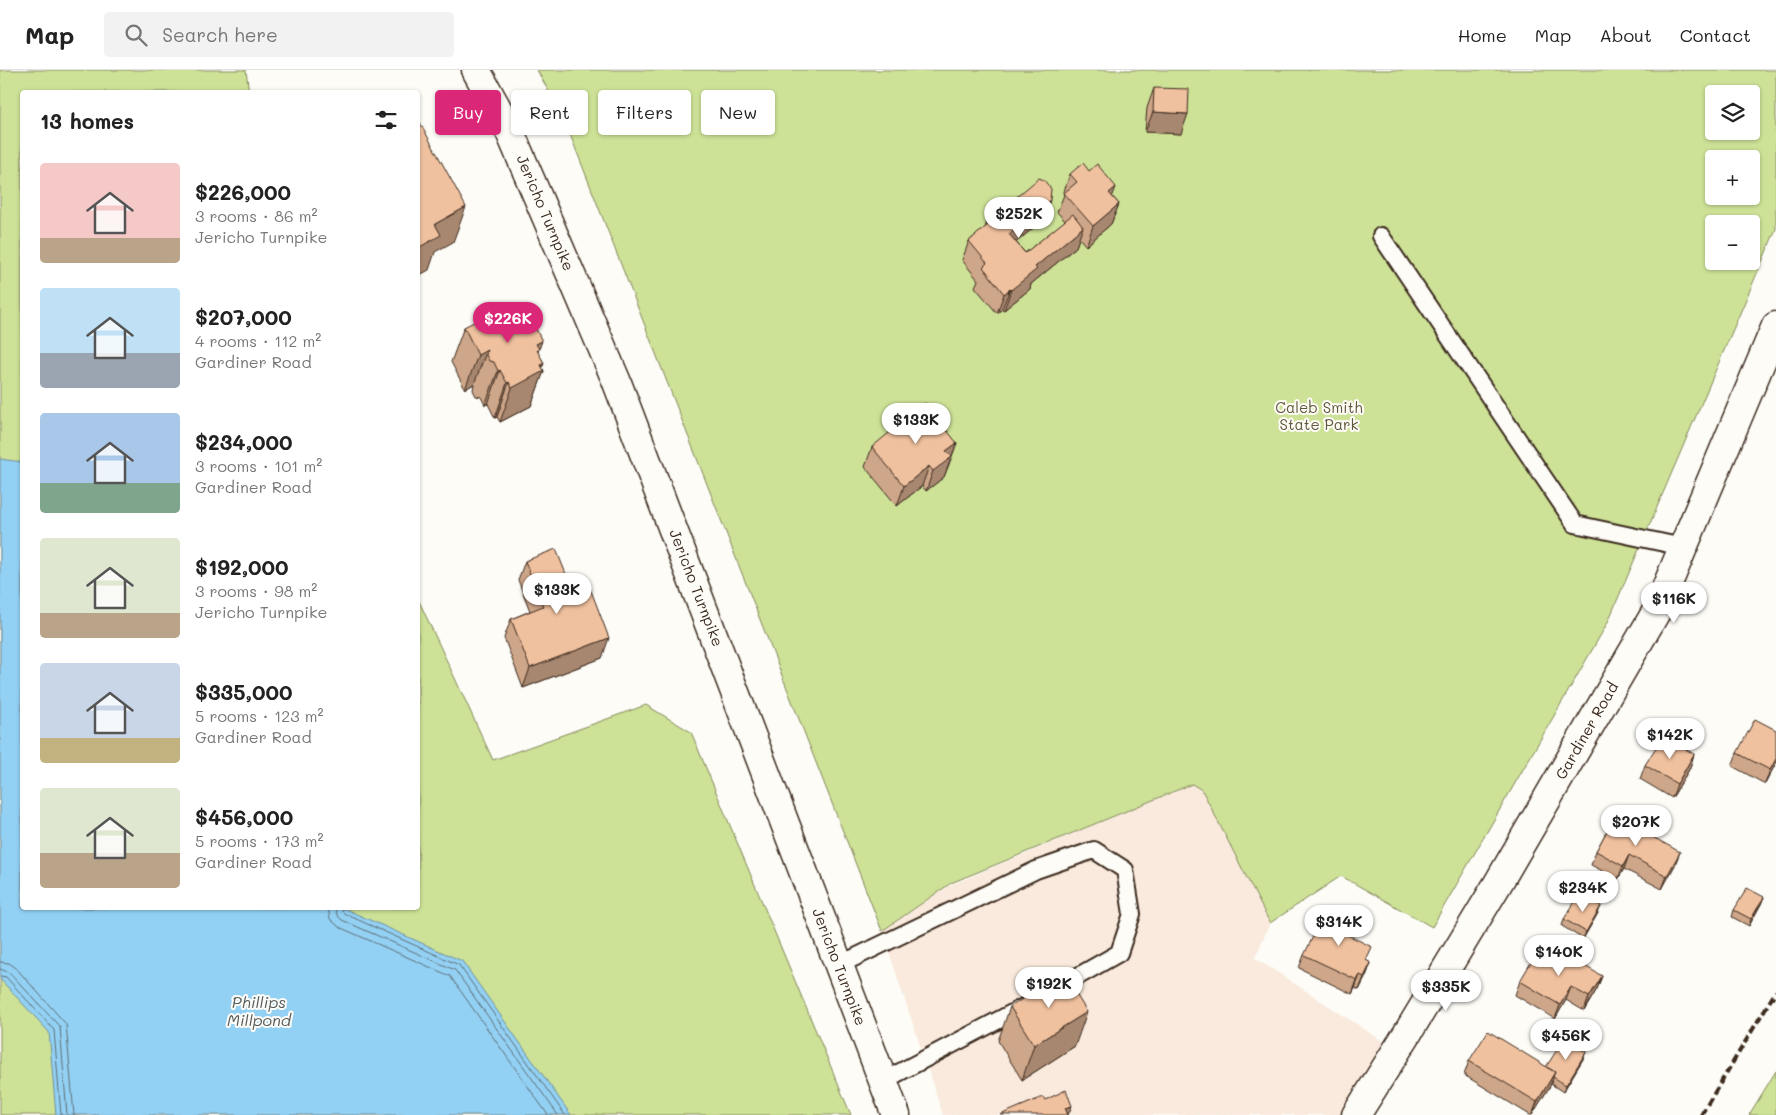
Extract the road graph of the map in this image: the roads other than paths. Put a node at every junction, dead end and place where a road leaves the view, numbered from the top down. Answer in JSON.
{"nodes":[{"id":1,"x":476,"y":70,"type":"edge"},
{"id":2,"x":1380,"y":236,"type":"dead end"},
{"id":3,"x":1776,"y":326,"type":"edge"},
{"id":4,"x":1683,"y":547,"type":"junction"},
{"id":5,"x":839,"y":965,"type":"junction"},
{"id":6,"x":883,"y":1081,"type":"junction"},
{"id":7,"x":896,"y":1115,"type":"edge"},
{"id":8,"x":1356,"y":1115,"type":"edge"}],
"edges":[{"from":1,"to":5,"type":"main road","name":"Jericho Turnpike"},
{"from":2,"to":4,"type":"lane"},
{"from":3,"to":4,"type":"main road","name":"Gardiner Road"},
{"from":4,"to":8,"type":"main road","name":"Gardiner Road"},
{"from":5,"to":6,"type":"main road","name":"Jericho Turnpike"},
{"from":5,"to":6,"type":"lane"},
{"from":6,"to":7,"type":"main road","name":"Jericho Turnpike"}]}
